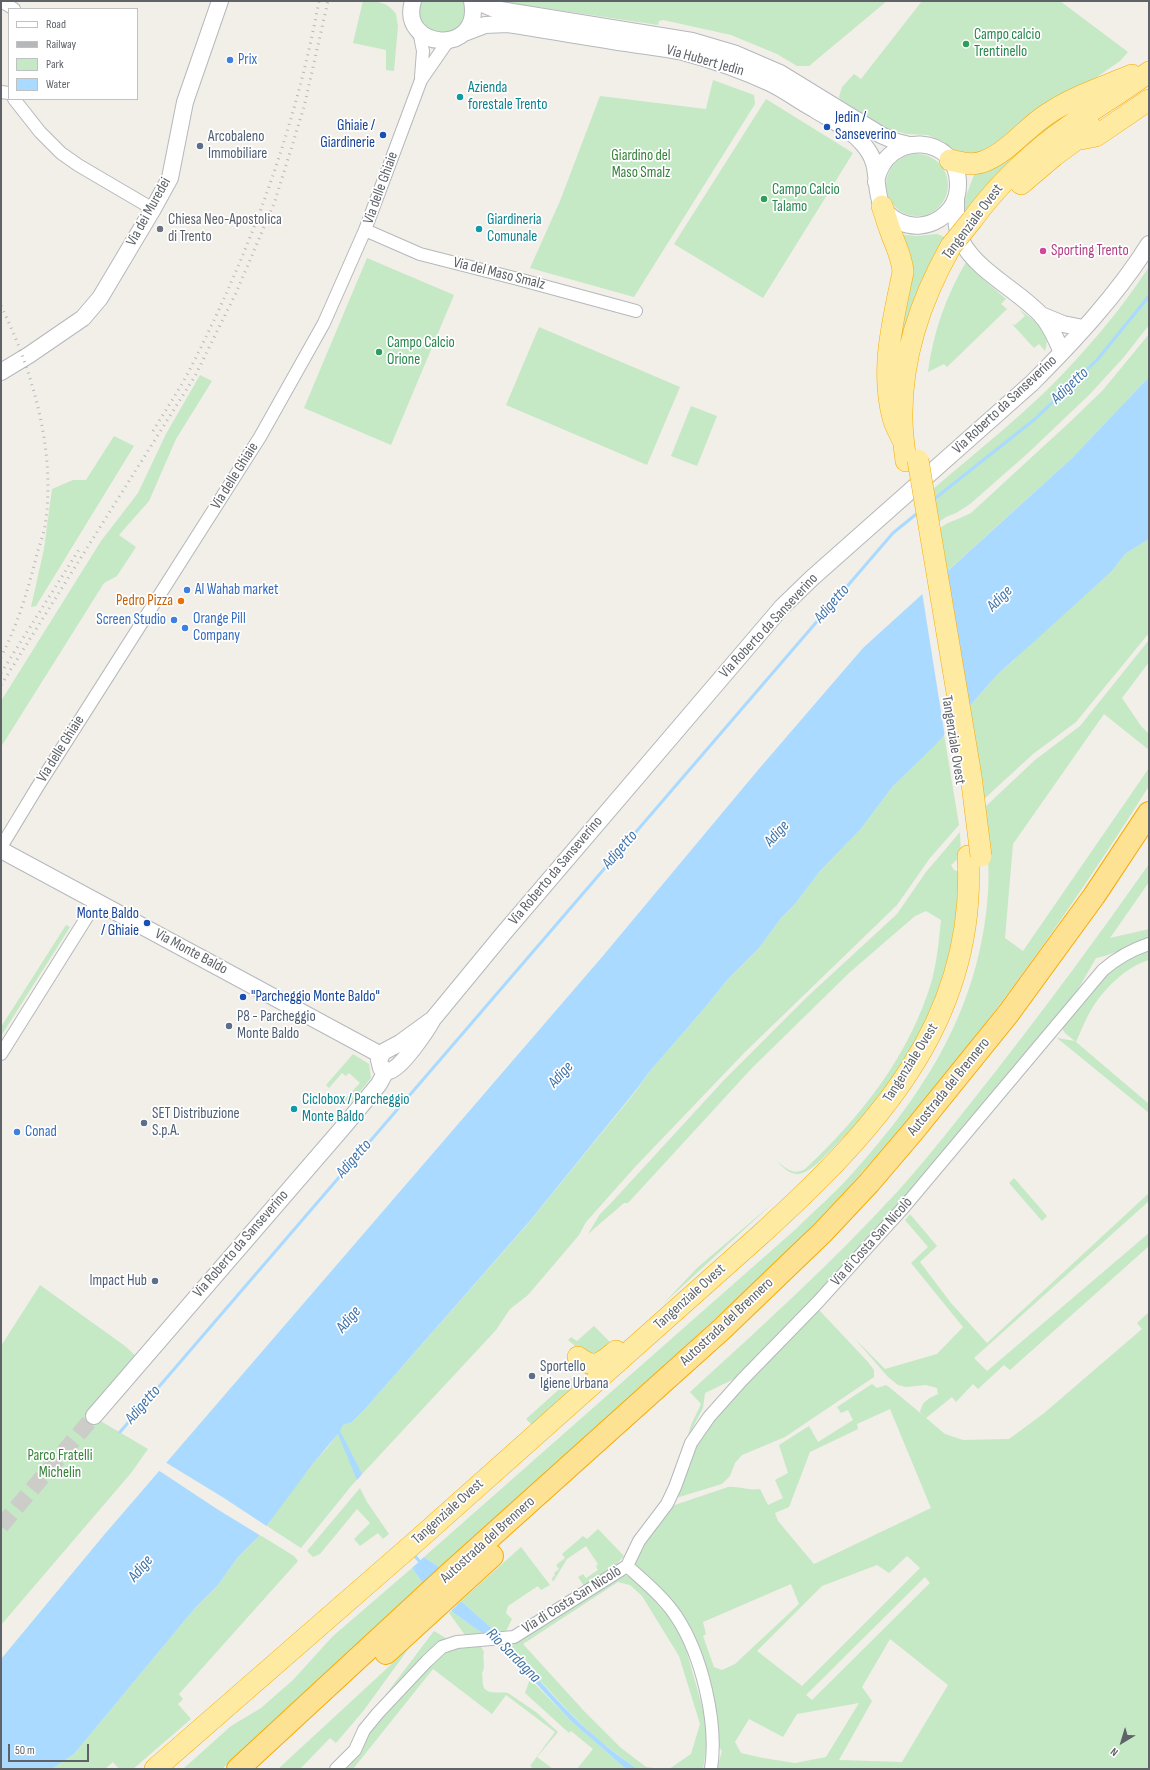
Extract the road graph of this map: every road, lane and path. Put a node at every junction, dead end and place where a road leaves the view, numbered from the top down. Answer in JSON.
{"nodes":[{"id":1,"x":1,"y":1,"type":"edge"},
{"id":2,"x":220,"y":1,"type":"edge"},
{"id":3,"x":474,"y":1,"type":"edge"},
{"id":4,"x":408,"y":5,"type":"edge"},
{"id":5,"x":12,"y":8,"type":"edge"},
{"id":6,"x":419,"y":31,"type":"junction"},
{"id":7,"x":464,"y":33,"type":"junction"},
{"id":8,"x":448,"y":41,"type":"junction"},
{"id":9,"x":1149,"y":67,"type":"edge"},
{"id":10,"x":1149,"y":72,"type":"edge"},
{"id":11,"x":421,"y":80,"type":"junction"},
{"id":12,"x":1149,"y":86,"type":"edge"},
{"id":13,"x":15,"y":100,"type":"edge"},
{"id":14,"x":1149,"y":100,"type":"edge"},
{"id":15,"x":1076,"y":140,"type":"junction"},
{"id":16,"x":909,"y":145,"type":"junction"},
{"id":17,"x":950,"y":160,"type":"junction"},
{"id":18,"x":876,"y":182,"type":"junction"},
{"id":19,"x":956,"y":199,"type":"junction"},
{"id":20,"x":882,"y":206,"type":"junction"},
{"id":21,"x":153,"y":209,"type":"junction"},
{"id":22,"x":928,"y":224,"type":"junction"},
{"id":23,"x":365,"y":230,"type":"junction"},
{"id":24,"x":965,"y":239,"type":"junction"},
{"id":25,"x":1149,"y":244,"type":"edge"},
{"id":26,"x":636,"y":311,"type":"dead end"},
{"id":27,"x":1041,"y":315,"type":"junction"},
{"id":28,"x":1083,"y":328,"type":"junction"},
{"id":29,"x":1062,"y":352,"type":"junction"},
{"id":30,"x":1,"y":372,"type":"edge"},
{"id":31,"x":909,"y":454,"type":"junction"},
{"id":32,"x":1149,"y":813,"type":"edge"},
{"id":33,"x":1149,"y":838,"type":"edge"},
{"id":34,"x":1,"y":847,"type":"edge"},
{"id":35,"x":1,"y":850,"type":"edge"},
{"id":36,"x":975,"y":856,"type":"junction"},
{"id":37,"x":97,"y":901,"type":"junction"},
{"id":38,"x":1149,"y":944,"type":"edge"},
{"id":39,"x":433,"y":1019,"type":"junction"},
{"id":40,"x":383,"y":1053,"type":"junction"},
{"id":41,"x":1,"y":1054,"type":"edge"},
{"id":42,"x":392,"y":1067,"type":"junction"},
{"id":43,"x":682,"y":1304,"type":"junction"},
{"id":44,"x":578,"y":1356,"type":"dead end"},
{"id":45,"x":94,"y":1416,"type":"tunnel mouth"},
{"id":46,"x":411,"y":1553,"type":"junction"},
{"id":47,"x":627,"y":1566,"type":"junction"},
{"id":48,"x":453,"y":1581,"type":"junction"},
{"id":49,"x":435,"y":1598,"type":"junction"},
{"id":50,"x":155,"y":1769,"type":"edge"},
{"id":51,"x":174,"y":1769,"type":"edge"},
{"id":52,"x":238,"y":1769,"type":"edge"},
{"id":53,"x":260,"y":1769,"type":"edge"},
{"id":54,"x":336,"y":1769,"type":"edge"},
{"id":55,"x":711,"y":1769,"type":"edge"}],
"edges":[{"from":1,"to":5,"type":"street"},
{"from":2,"to":21,"type":"street","name":"Via dei Muredei"},
{"from":3,"to":7,"type":"street"},
{"from":3,"to":16,"type":"street","name":"Via Hubert Jedin"},
{"from":4,"to":6,"type":"street"},
{"from":6,"to":8,"type":"street"},
{"from":6,"to":11,"type":"street","name":"Via delle Ghiaie"},
{"from":7,"to":8,"type":"street","name":"Via Hubert Jedin"},
{"from":7,"to":18,"type":"street","name":"Via Hubert Jedin"},
{"from":8,"to":11,"type":"street","name":"Via delle Ghiaie"},
{"from":9,"to":17,"type":"highway"},
{"from":10,"to":24,"type":"highway","name":"Tangenziale Ovest"},
{"from":11,"to":23,"type":"street","name":"Via delle Ghiaie"},
{"from":12,"to":15,"type":"highway","name":"Tangenziale Ovest"},
{"from":13,"to":21,"type":"street"},
{"from":14,"to":15,"type":"highway"},
{"from":15,"to":24,"type":"highway","name":"Tangenziale Ovest"},
{"from":16,"to":17,"type":"street","name":"Via Hubert Jedin"},
{"from":16,"to":18,"type":"street","name":"Via Hubert Jedin"},
{"from":17,"to":19,"type":"street","name":"Via Hubert Jedin"},
{"from":18,"to":20,"type":"street","name":"Via Hubert Jedin"},
{"from":19,"to":22,"type":"street","name":"Via Hubert Jedin"},
{"from":19,"to":24,"type":"street","name":"Via Hubert Jedin"},
{"from":20,"to":22,"type":"street","name":"Via Hubert Jedin"},
{"from":20,"to":31,"type":"highway"},
{"from":21,"to":30,"type":"street","name":"Via dei Muredei"},
{"from":22,"to":24,"type":"street","name":"Via Hubert Jedin"},
{"from":23,"to":26,"type":"street","name":"Via del Maso Smalz"},
{"from":23,"to":34,"type":"street","name":"Via delle Ghiaie"},
{"from":24,"to":27,"type":"street","name":"Via Hubert Jedin"},
{"from":24,"to":31,"type":"highway","name":"Tangenziale Ovest"},
{"from":25,"to":28,"type":"street","name":"Via Roberto da Sanseverino"},
{"from":27,"to":28,"type":"street","name":"Via Hubert Jedin"},
{"from":27,"to":29,"type":"street","name":"Via Hubert Jedin"},
{"from":28,"to":29,"type":"street","name":"Via Roberto da Sanseverino"},
{"from":29,"to":39,"type":"street","name":"Via Roberto da Sanseverino"},
{"from":31,"to":36,"type":"highway","name":"Tangenziale Ovest","bridge":true},
{"from":32,"to":48,"type":"highway","name":"Autostrada del Brennero"},
{"from":33,"to":48,"type":"highway","name":"Autostrada del Brennero"},
{"from":35,"to":37,"type":"street","name":"Via Monte Baldo"},
{"from":36,"to":43,"type":"highway","name":"Tangenziale Ovest"},
{"from":36,"to":46,"type":"highway","name":"Tangenziale Ovest"},
{"from":37,"to":40,"type":"street","name":"Via Monte Baldo"},
{"from":37,"to":41,"type":"street"},
{"from":38,"to":47,"type":"street","name":"Via di Costa San Nicolò"},
{"from":39,"to":40,"type":"street","name":"Via Roberto da Sanseverino"},
{"from":39,"to":42,"type":"street","name":"Via Roberto da Sanseverino"},
{"from":40,"to":42,"type":"street"},
{"from":42,"to":45,"type":"street","name":"Via Roberto da Sanseverino"},
{"from":43,"to":44,"type":"highway"},
{"from":43,"to":46,"type":"highway","name":"Tangenziale Ovest"},
{"from":46,"to":50,"type":"highway","name":"Tangenziale Ovest"},
{"from":46,"to":51,"type":"highway","name":"Tangenziale Ovest"},
{"from":47,"to":54,"type":"street","name":"Via di Costa San Nicolò"},
{"from":47,"to":55,"type":"street","name":"Via di Costa San Nicolò"},
{"from":48,"to":49,"type":"highway","name":"Autostrada del Brennero"},
{"from":49,"to":52,"type":"highway","name":"Autostrada del Brennero"},
{"from":49,"to":53,"type":"highway","name":"Autostrada del Brennero"}]}
